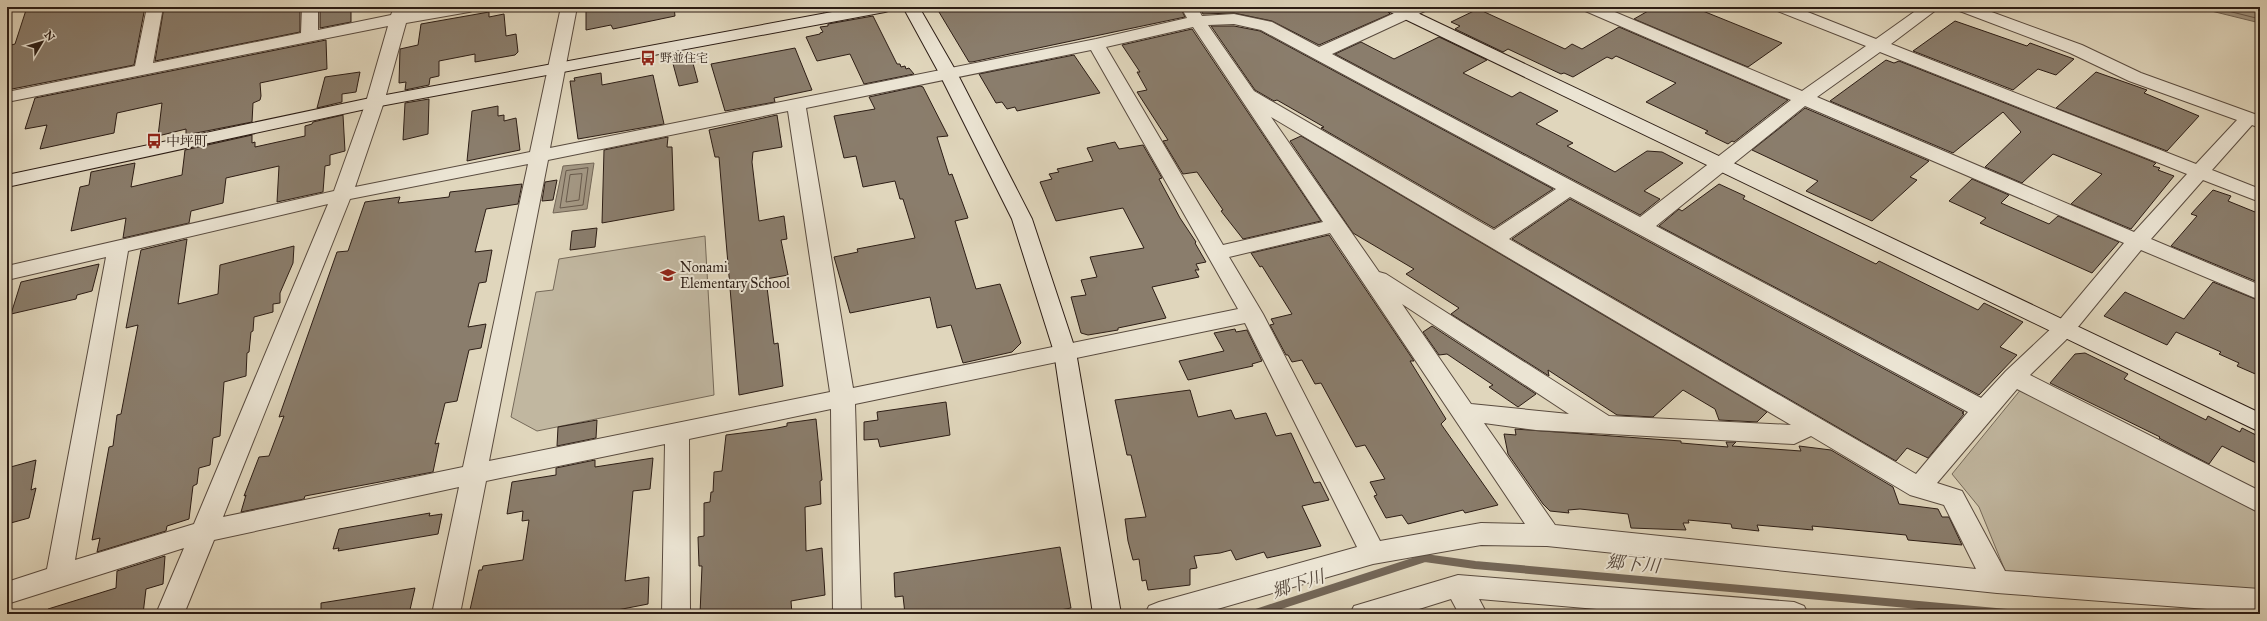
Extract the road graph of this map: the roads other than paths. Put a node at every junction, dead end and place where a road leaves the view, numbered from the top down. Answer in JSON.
{"nodes":[{"id":1,"x":155,"y":7,"type":"edge"},
{"id":2,"x":310,"y":7,"type":"edge"},
{"id":3,"x":469,"y":7,"type":"edge"},
{"id":4,"x":568,"y":7,"type":"edge"},
{"id":5,"x":885,"y":7,"type":"edge"},
{"id":6,"x":911,"y":7,"type":"edge"},
{"id":7,"x":1589,"y":7,"type":"edge"},
{"id":8,"x":1781,"y":7,"type":"edge"},
{"id":9,"x":1932,"y":7,"type":"edge"},
{"id":10,"x":1963,"y":7,"type":"edge"},
{"id":11,"x":1407,"y":9,"type":"edge"},
{"id":12,"x":400,"y":13,"type":"edge"},
{"id":13,"x":1193,"y":14,"type":"edge"},
{"id":14,"x":309,"y":37,"type":"junction"},
{"id":15,"x":1096,"y":44,"type":"junction"},
{"id":16,"x":1878,"y":45,"type":"junction"},
{"id":17,"x":1318,"y":54,"type":"junction"},
{"id":18,"x":556,"y":68,"type":"junction"},
{"id":19,"x":143,"y":70,"type":"junction"},
{"id":20,"x":948,"y":73,"type":"junction"},
{"id":21,"x":1246,"y":94,"type":"junction"},
{"id":22,"x":7,"y":97,"type":"edge"},
{"id":23,"x":1804,"y":98,"type":"junction"},
{"id":24,"x":375,"y":102,"type":"junction"},
{"id":25,"x":796,"y":104,"type":"junction"},
{"id":26,"x":2255,"y":120,"type":"edge"},
{"id":27,"x":539,"y":155,"type":"junction"},
{"id":28,"x":1721,"y":165,"type":"junction"},
{"id":29,"x":2200,"y":172,"type":"junction"},
{"id":30,"x":7,"y":181,"type":"edge"},
{"id":31,"x":1569,"y":188,"type":"junction"},
{"id":32,"x":342,"y":194,"type":"junction"},
{"id":33,"x":2260,"y":196,"type":"edge"},
{"id":34,"x":1336,"y":225,"type":"junction"},
{"id":35,"x":1641,"y":227,"type":"junction"},
{"id":36,"x":1495,"y":239,"type":"junction"},
{"id":37,"x":2138,"y":240,"type":"junction"},
{"id":38,"x":118,"y":247,"type":"junction"},
{"id":39,"x":1217,"y":253,"type":"junction"},
{"id":40,"x":7,"y":273,"type":"edge"},
{"id":41,"x":1370,"y":274,"type":"junction"},
{"id":42,"x":2260,"y":292,"type":"edge"},
{"id":43,"x":1252,"y":314,"type":"junction"},
{"id":44,"x":2065,"y":328,"type":"junction"},
{"id":45,"x":1065,"y":352,"type":"junction"},
{"id":46,"x":2014,"y":377,"type":"junction"},
{"id":47,"x":843,"y":399,"type":"junction"},
{"id":48,"x":1984,"y":410,"type":"junction"},
{"id":49,"x":1464,"y":412,"type":"junction"},
{"id":50,"x":2260,"y":423,"type":"edge"},
{"id":51,"x":1811,"y":424,"type":"junction"},
{"id":52,"x":1604,"y":425,"type":"junction"},
{"id":53,"x":677,"y":432,"type":"junction"},
{"id":54,"x":474,"y":474,"type":"junction"},
{"id":55,"x":1919,"y":488,"type":"junction"},
{"id":56,"x":2260,"y":503,"type":"edge"},
{"id":57,"x":202,"y":532,"type":"junction"},
{"id":58,"x":1547,"y":535,"type":"junction"},
{"id":59,"x":1373,"y":553,"type":"junction"},
{"id":60,"x":59,"y":577,"type":"junction"},
{"id":61,"x":1997,"y":582,"type":"junction"},
{"id":62,"x":1458,"y":586,"type":"junction"},
{"id":63,"x":7,"y":593,"type":"edge"},
{"id":64,"x":2260,"y":601,"type":"edge"},
{"id":65,"x":1711,"y":610,"type":"edge"},
{"id":66,"x":170,"y":614,"type":"edge"},
{"id":67,"x":446,"y":614,"type":"edge"},
{"id":68,"x":676,"y":614,"type":"edge"},
{"id":69,"x":847,"y":614,"type":"edge"},
{"id":70,"x":1107,"y":614,"type":"edge"},
{"id":71,"x":1159,"y":614,"type":"edge"},
{"id":72,"x":1364,"y":614,"type":"edge"},
{"id":73,"x":1473,"y":614,"type":"edge"},
{"id":74,"x":1794,"y":614,"type":"edge"}],
"edges":[{"from":1,"to":19,"type":"street"},
{"from":2,"to":14,"type":"street"},
{"from":3,"to":12,"type":"street"},
{"from":4,"to":18,"type":"street"},
{"from":5,"to":18,"type":"street"},
{"from":6,"to":20,"type":"street"},
{"from":7,"to":23,"type":"street"},
{"from":8,"to":16,"type":"street"},
{"from":9,"to":16,"type":"street"},
{"from":10,"to":26,"type":"street"},
{"from":11,"to":17,"type":"street"},
{"from":11,"to":28,"type":"street"},
{"from":12,"to":14,"type":"street"},
{"from":12,"to":24,"type":"street"},
{"from":13,"to":15,"type":"street"},
{"from":13,"to":17,"type":"street"},
{"from":13,"to":21,"type":"street"},
{"from":14,"to":19,"type":"street"},
{"from":15,"to":20,"type":"street"},
{"from":15,"to":39,"type":"street"},
{"from":16,"to":23,"type":"street"},
{"from":16,"to":29,"type":"street"},
{"from":17,"to":31,"type":"street"},
{"from":18,"to":24,"type":"street"},
{"from":18,"to":27,"type":"street"},
{"from":19,"to":22,"type":"street"},
{"from":20,"to":25,"type":"street"},
{"from":20,"to":45,"type":"street"},
{"from":21,"to":34,"type":"street"},
{"from":21,"to":36,"type":"street"},
{"from":23,"to":28,"type":"street"},
{"from":23,"to":37,"type":"street"},
{"from":24,"to":30,"type":"street"},
{"from":24,"to":32,"type":"street"},
{"from":25,"to":27,"type":"street"},
{"from":25,"to":47,"type":"street"},
{"from":26,"to":29,"type":"street"},
{"from":27,"to":32,"type":"street"},
{"from":27,"to":54,"type":"street"},
{"from":28,"to":35,"type":"street"},
{"from":28,"to":44,"type":"street"},
{"from":29,"to":33,"type":"street"},
{"from":29,"to":37,"type":"street"},
{"from":31,"to":35,"type":"street"},
{"from":31,"to":36,"type":"street"},
{"from":32,"to":38,"type":"street"},
{"from":32,"to":57,"type":"street"},
{"from":34,"to":39,"type":"street"},
{"from":34,"to":41,"type":"street"},
{"from":35,"to":48,"type":"street"},
{"from":36,"to":51,"type":"street"},
{"from":37,"to":42,"type":"street"},
{"from":37,"to":44,"type":"street"},
{"from":38,"to":40,"type":"street"},
{"from":38,"to":60,"type":"street"},
{"from":39,"to":43,"type":"street"},
{"from":41,"to":49,"type":"street"},
{"from":41,"to":52,"type":"street"},
{"from":43,"to":45,"type":"street"},
{"from":43,"to":59,"type":"street"},
{"from":44,"to":46,"type":"street"},
{"from":44,"to":50,"type":"street"},
{"from":45,"to":47,"type":"street"},
{"from":45,"to":70,"type":"street"},
{"from":46,"to":48,"type":"street"},
{"from":46,"to":56,"type":"street"},
{"from":47,"to":53,"type":"street"},
{"from":47,"to":69,"type":"street"},
{"from":48,"to":55,"type":"street"},
{"from":49,"to":52,"type":"street"},
{"from":49,"to":58,"type":"street"},
{"from":51,"to":52,"type":"street"},
{"from":51,"to":55,"type":"street"},
{"from":53,"to":54,"type":"street"},
{"from":53,"to":68,"type":"street"},
{"from":54,"to":57,"type":"street"},
{"from":54,"to":67,"type":"street"},
{"from":55,"to":61,"type":"street"},
{"from":57,"to":60,"type":"street"},
{"from":57,"to":66,"type":"street"},
{"from":58,"to":59,"type":"street"},
{"from":58,"to":61,"type":"street"},
{"from":59,"to":71,"type":"street"},
{"from":60,"to":63,"type":"street"},
{"from":61,"to":64,"type":"street"},
{"from":62,"to":65,"type":"street"},
{"from":62,"to":72,"type":"street"},
{"from":62,"to":73,"type":"street"},
{"from":65,"to":74,"type":"street"}]}
